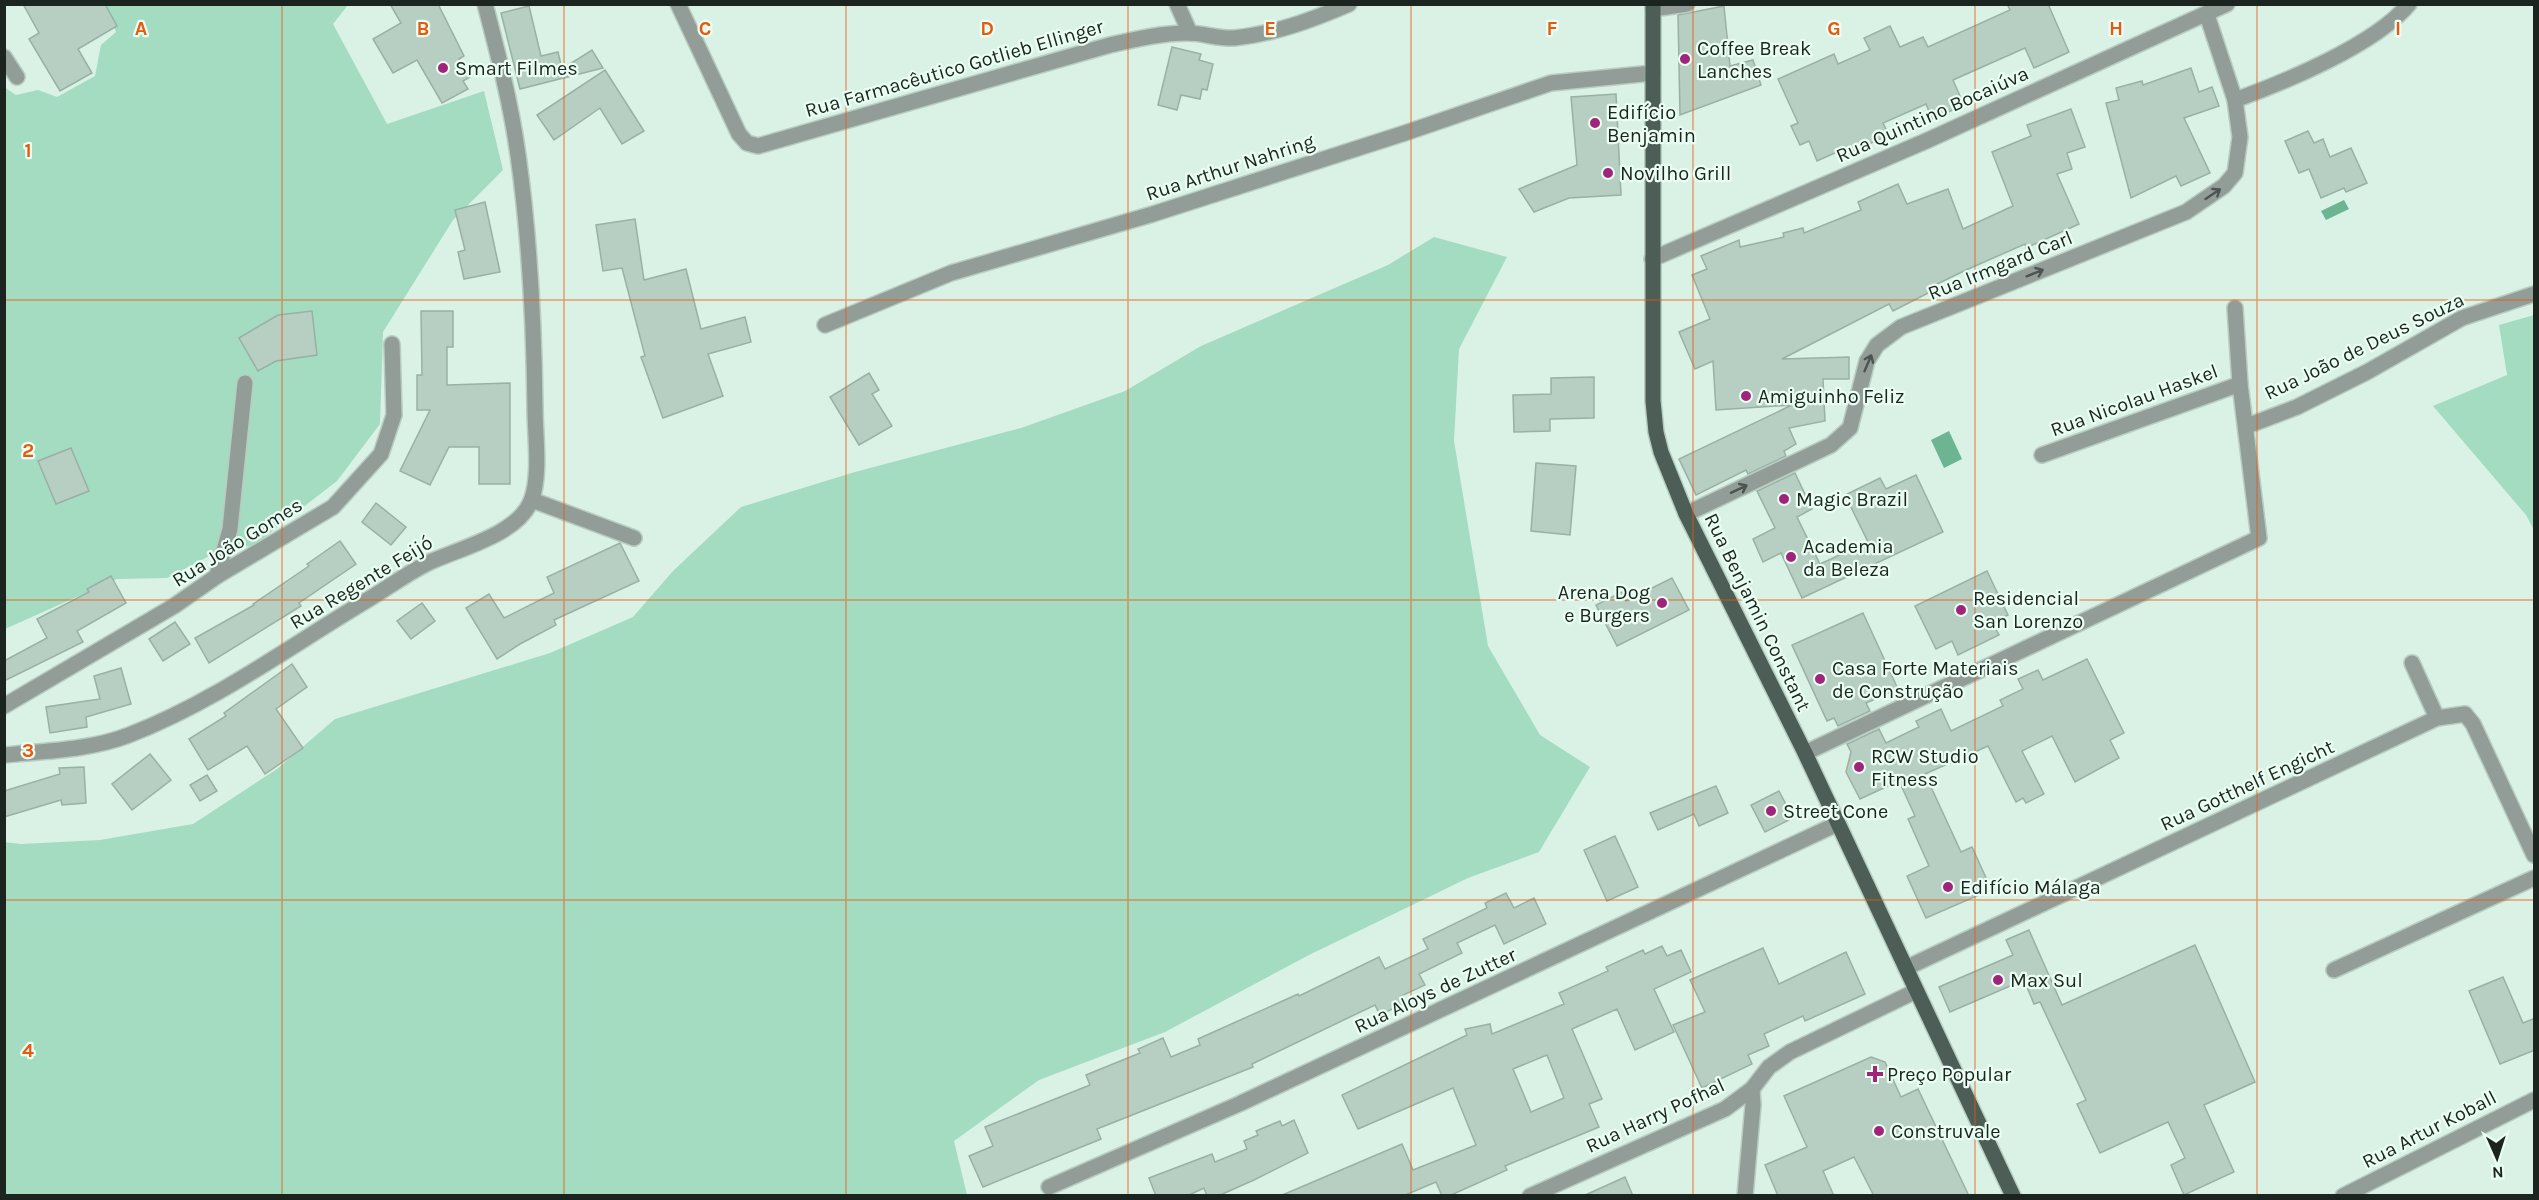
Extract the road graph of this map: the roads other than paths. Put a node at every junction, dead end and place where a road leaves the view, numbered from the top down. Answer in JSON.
{"nodes":[{"id":1,"x":485,"y":4,"type":"edge"},
{"id":2,"x":678,"y":4,"type":"edge"},
{"id":3,"x":1177,"y":4,"type":"edge"},
{"id":4,"x":1349,"y":4,"type":"edge"},
{"id":5,"x":1687,"y":4,"type":"edge"},
{"id":6,"x":2228,"y":4,"type":"edge"},
{"id":7,"x":2409,"y":4,"type":"edge"},
{"id":8,"x":1653,"y":7,"type":"edge"},
{"id":9,"x":2207,"y":15,"type":"junction"},
{"id":10,"x":1190,"y":33,"type":"junction"},
{"id":11,"x":4,"y":57,"type":"edge"},
{"id":12,"x":1653,"y":73,"type":"junction"},
{"id":13,"x":17,"y":77,"type":"dead end"},
{"id":14,"x":2235,"y":100,"type":"junction"},
{"id":15,"x":1652,"y":260,"type":"junction"},
{"id":16,"x":2535,"y":294,"type":"edge"},
{"id":17,"x":2235,"y":308,"type":"dead end"},
{"id":18,"x":825,"y":325,"type":"dead end"},
{"id":19,"x":392,"y":344,"type":"dead end"},
{"id":20,"x":245,"y":383,"type":"dead end"},
{"id":21,"x":2240,"y":384,"type":"junction"},
{"id":22,"x":2247,"y":426,"type":"junction"},
{"id":23,"x":2042,"y":455,"type":"dead end"},
{"id":24,"x":532,"y":500,"type":"junction"},
{"id":25,"x":1686,"y":514,"type":"junction"},
{"id":26,"x":634,"y":538,"type":"dead end"},
{"id":27,"x":217,"y":576,"type":"junction"},
{"id":28,"x":2412,"y":663,"type":"dead end"},
{"id":29,"x":4,"y":706,"type":"edge"},
{"id":30,"x":2437,"y":718,"type":"junction"},
{"id":31,"x":1805,"y":753,"type":"junction"},
{"id":32,"x":4,"y":755,"type":"edge"},
{"id":33,"x":1837,"y":824,"type":"junction"},
{"id":34,"x":2535,"y":855,"type":"edge"},
{"id":35,"x":2535,"y":878,"type":"edge"},
{"id":36,"x":1905,"y":968,"type":"junction"},
{"id":37,"x":2334,"y":970,"type":"dead end"},
{"id":38,"x":1916,"y":991,"type":"junction"},
{"id":39,"x":1752,"y":1089,"type":"junction"},
{"id":40,"x":2535,"y":1100,"type":"edge"},
{"id":41,"x":1049,"y":1187,"type":"dead end"},
{"id":42,"x":1530,"y":1196,"type":"edge"},
{"id":43,"x":1745,"y":1196,"type":"edge"},
{"id":44,"x":2013,"y":1196,"type":"edge"},
{"id":45,"x":2343,"y":1196,"type":"edge"}],
"edges":[{"from":1,"to":24,"type":"street"},
{"from":2,"to":10,"type":"street","name":"Rua Farmacêutico Gotlieb Ellinger"},
{"from":3,"to":10,"type":"street"},
{"from":4,"to":10,"type":"street","name":"Rua Farmacêutico Gotlieb Ellinger"},
{"from":5,"to":8,"type":"street"},
{"from":6,"to":9,"type":"street","name":"Rua Quintino Bocaiúva"},
{"from":7,"to":14,"type":"street"},
{"from":8,"to":12,"type":"main road","name":"Rua Benjamin Constant"},
{"from":9,"to":14,"type":"street","name":"Rua Irmgard Carl"},
{"from":9,"to":15,"type":"street","name":"Rua Quintino Bocaiúva"},
{"from":11,"to":13,"type":"street"},
{"from":12,"to":15,"type":"main road","name":"Rua Benjamin Constant"},
{"from":12,"to":18,"type":"street","name":"Rua Arthur Nahring"},
{"from":25,"to":14,"type":"street","name":"Rua Irmgard Carl","one_way":true},
{"from":15,"to":25,"type":"main road","name":"Rua Benjamin Constant"},
{"from":16,"to":22,"type":"street","name":"Rua João de Deus Souza"},
{"from":17,"to":21,"type":"street"},
{"from":19,"to":27,"type":"street","name":"Rua João Gomes"},
{"from":20,"to":27,"type":"street"},
{"from":21,"to":22,"type":"street"},
{"from":21,"to":23,"type":"street","name":"Rua Nicolau Haskel"},
{"from":22,"to":31,"type":"street"},
{"from":24,"to":26,"type":"street"},
{"from":24,"to":32,"type":"street","name":"Rua Regente Feijó"},
{"from":25,"to":31,"type":"main road","name":"Rua Benjamin Constant"},
{"from":27,"to":29,"type":"street","name":"Rua João Gomes"},
{"from":28,"to":30,"type":"street"},
{"from":30,"to":34,"type":"street","name":"Rua Gotthelf Engicht"},
{"from":30,"to":36,"type":"street","name":"Rua Gotthelf Engicht"},
{"from":31,"to":33,"type":"main road","name":"Rua Benjamin Constant"},
{"from":33,"to":36,"type":"main road","name":"Rua Benjamin Constant"},
{"from":33,"to":41,"type":"street","name":"Rua Aloys de Zutter"},
{"from":35,"to":37,"type":"street"},
{"from":36,"to":38,"type":"main road","name":"Rua Benjamin Constant"},
{"from":38,"to":39,"type":"street","name":"Rua Harry Pofhal"},
{"from":38,"to":44,"type":"main road","name":"Rua Benjamin Constant"},
{"from":39,"to":42,"type":"street","name":"Rua Harry Pofhal"},
{"from":39,"to":43,"type":"street"},
{"from":40,"to":45,"type":"street","name":"Rua Artur Koball"}]}
